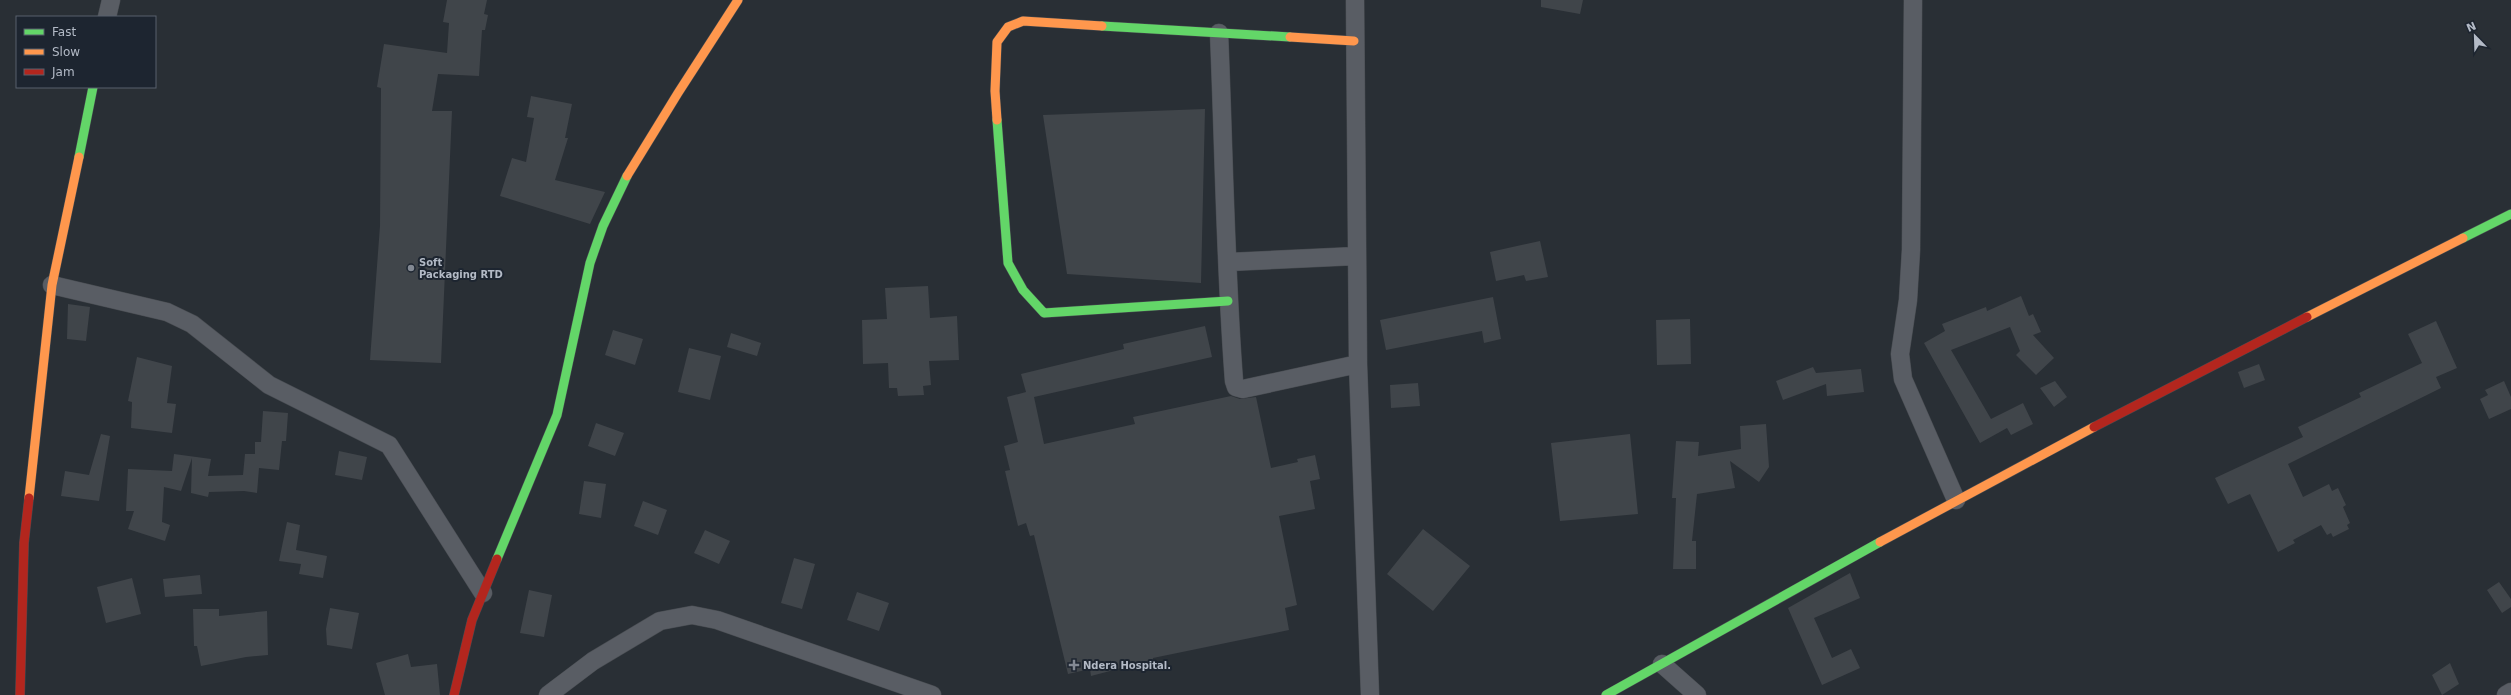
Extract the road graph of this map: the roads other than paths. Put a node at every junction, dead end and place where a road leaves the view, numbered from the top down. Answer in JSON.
{"nodes":[{"id":1,"x":111,"y":0,"type":"edge"},
{"id":2,"x":738,"y":0,"type":"edge"},
{"id":3,"x":1355,"y":0,"type":"edge"},
{"id":4,"x":1913,"y":0,"type":"edge"},
{"id":5,"x":107,"y":16,"type":"edge"},
{"id":6,"x":1220,"y":33,"type":"junction"},
{"id":7,"x":1354,"y":41,"type":"junction"},
{"id":8,"x":92,"y":88,"type":"edge"},
{"id":9,"x":2511,"y":214,"type":"edge"},
{"id":10,"x":1356,"y":256,"type":"junction"},
{"id":11,"x":1229,"y":262,"type":"junction"},
{"id":12,"x":52,"y":285,"type":"junction"},
{"id":13,"x":1228,"y":300,"type":"junction"},
{"id":14,"x":1358,"y":364,"type":"junction"},
{"id":15,"x":1956,"y":500,"type":"junction"},
{"id":16,"x":483,"y":593,"type":"junction"},
{"id":17,"x":1662,"y":664,"type":"junction"},
{"id":18,"x":2511,"y":692,"type":"edge"},
{"id":19,"x":20,"y":695,"type":"edge"},
{"id":20,"x":454,"y":695,"type":"edge"},
{"id":21,"x":548,"y":695,"type":"edge"},
{"id":22,"x":932,"y":695,"type":"edge"},
{"id":23,"x":1370,"y":695,"type":"edge"},
{"id":24,"x":1606,"y":695,"type":"edge"},
{"id":25,"x":1697,"y":695,"type":"edge"},
{"id":26,"x":2506,"y":695,"type":"edge"}],
"edges":[{"from":1,"to":5,"type":"street"},
{"from":2,"to":16,"type":"street"},
{"from":3,"to":7,"type":"street"},
{"from":4,"to":15,"type":"street"},
{"from":6,"to":7,"type":"street"},
{"from":6,"to":11,"type":"street"},
{"from":6,"to":13,"type":"street"},
{"from":7,"to":10,"type":"street"},
{"from":8,"to":12,"type":"street"},
{"from":9,"to":15,"type":"street"},
{"from":10,"to":11,"type":"street"},
{"from":10,"to":14,"type":"street"},
{"from":11,"to":13,"type":"street"},
{"from":12,"to":16,"type":"street"},
{"from":12,"to":19,"type":"street"},
{"from":13,"to":14,"type":"street"},
{"from":14,"to":23,"type":"street"},
{"from":15,"to":17,"type":"street"},
{"from":16,"to":20,"type":"street"},
{"from":17,"to":24,"type":"street"},
{"from":17,"to":25,"type":"street"},
{"from":18,"to":26,"type":"street"},
{"from":21,"to":22,"type":"street"}]}
